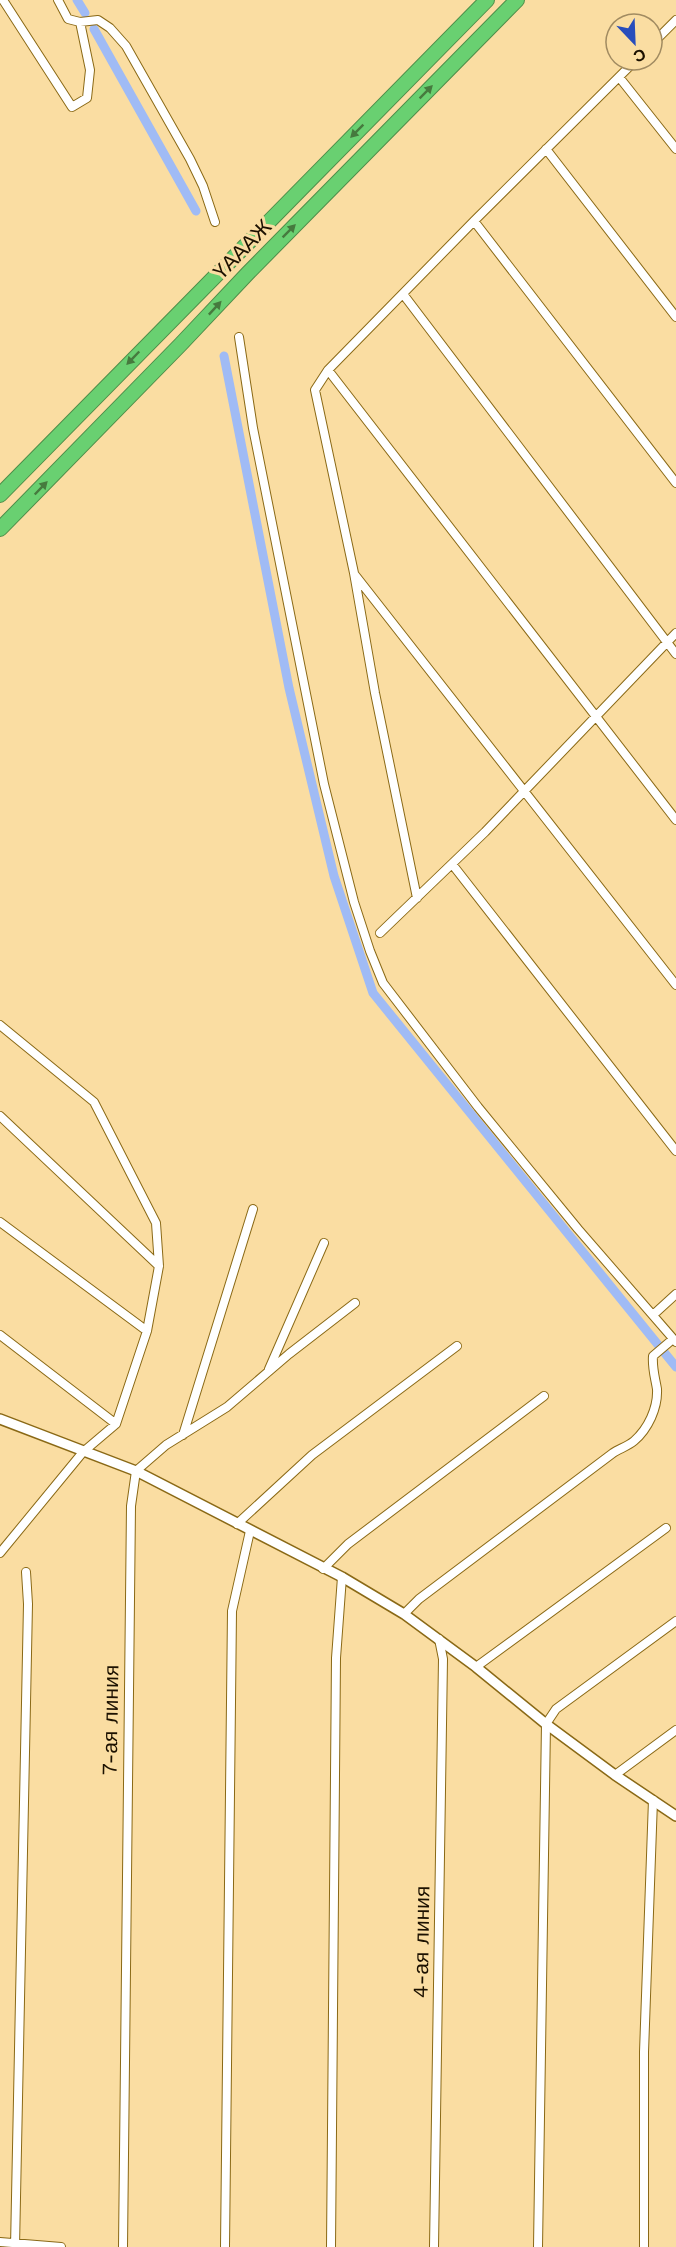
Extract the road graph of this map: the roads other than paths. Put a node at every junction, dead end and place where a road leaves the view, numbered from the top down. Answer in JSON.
{"nodes":[{"id":1,"x":3,"y":0,"type":"edge"},
{"id":2,"x":58,"y":0,"type":"edge"},
{"id":3,"x":487,"y":0,"type":"edge"},
{"id":4,"x":517,"y":0,"type":"edge"},
{"id":5,"x":676,"y":20,"type":"edge"},
{"id":6,"x":80,"y":22,"type":"junction"},
{"id":7,"x":664,"y":32,"type":"edge"},
{"id":8,"x":624,"y":72,"type":"edge"},
{"id":9,"x":619,"y":77,"type":"junction"},
{"id":10,"x":546,"y":149,"type":"junction"},
{"id":11,"x":676,"y":150,"type":"edge"},
{"id":12,"x":474,"y":221,"type":"junction"},
{"id":13,"x":215,"y":222,"type":"dead end"},
{"id":14,"x":403,"y":294,"type":"junction"},
{"id":15,"x":676,"y":317,"type":"edge"},
{"id":16,"x":239,"y":337,"type":"dead end"},
{"id":17,"x":328,"y":370,"type":"junction"},
{"id":18,"x":676,"y":483,"type":"edge"},
{"id":19,"x":0,"y":495,"type":"edge"},
{"id":20,"x":0,"y":529,"type":"edge"},
{"id":21,"x":354,"y":573,"type":"junction"},
{"id":22,"x":676,"y":633,"type":"edge"},
{"id":23,"x":667,"y":642,"type":"junction"},
{"id":24,"x":676,"y":654,"type":"edge"},
{"id":25,"x":595,"y":716,"type":"junction"},
{"id":26,"x":524,"y":791,"type":"junction"},
{"id":27,"x":676,"y":820,"type":"edge"},
{"id":28,"x":452,"y":864,"type":"junction"},
{"id":29,"x":417,"y":898,"type":"junction"},
{"id":30,"x":380,"y":933,"type":"dead end"},
{"id":31,"x":676,"y":985,"type":"edge"},
{"id":32,"x":0,"y":1025,"type":"edge"},
{"id":33,"x":0,"y":1116,"type":"edge"},
{"id":34,"x":676,"y":1151,"type":"edge"},
{"id":35,"x":253,"y":1209,"type":"dead end"},
{"id":36,"x":0,"y":1222,"type":"edge"},
{"id":37,"x":324,"y":1243,"type":"dead end"},
{"id":38,"x":159,"y":1266,"type":"junction"},
{"id":39,"x":676,"y":1294,"type":"edge"},
{"id":40,"x":355,"y":1303,"type":"dead end"},
{"id":41,"x":652,"y":1315,"type":"junction"},
{"id":42,"x":147,"y":1331,"type":"junction"},
{"id":43,"x":0,"y":1335,"type":"edge"},
{"id":44,"x":672,"y":1341,"type":"edge"},
{"id":45,"x":457,"y":1346,"type":"dead end"},
{"id":46,"x":267,"y":1373,"type":"junction"},
{"id":47,"x":544,"y":1396,"type":"dead end"},
{"id":48,"x":0,"y":1419,"type":"edge"},
{"id":49,"x":116,"y":1424,"type":"junction"},
{"id":50,"x":183,"y":1435,"type":"junction"},
{"id":51,"x":83,"y":1452,"type":"junction"},
{"id":52,"x":136,"y":1471,"type":"junction"},
{"id":53,"x":237,"y":1524,"type":"junction"},
{"id":54,"x":666,"y":1528,"type":"dead end"},
{"id":55,"x":250,"y":1531,"type":"junction"},
{"id":56,"x":0,"y":1553,"type":"edge"},
{"id":57,"x":323,"y":1569,"type":"junction"},
{"id":58,"x":26,"y":1572,"type":"dead end"},
{"id":59,"x":342,"y":1577,"type":"junction"},
{"id":60,"x":404,"y":1614,"type":"junction"},
{"id":61,"x":676,"y":1621,"type":"edge"},
{"id":62,"x":439,"y":1639,"type":"junction"},
{"id":63,"x":476,"y":1667,"type":"junction"},
{"id":64,"x":546,"y":1724,"type":"junction"},
{"id":65,"x":676,"y":1730,"type":"edge"},
{"id":66,"x":615,"y":1775,"type":"junction"},
{"id":67,"x":653,"y":1800,"type":"junction"},
{"id":68,"x":676,"y":1816,"type":"edge"},
{"id":69,"x":0,"y":2242,"type":"edge"},
{"id":70,"x":15,"y":2245,"type":"edge"},
{"id":71,"x":62,"y":2247,"type":"edge"},
{"id":72,"x":123,"y":2247,"type":"edge"},
{"id":73,"x":225,"y":2247,"type":"edge"},
{"id":74,"x":331,"y":2247,"type":"edge"},
{"id":75,"x":434,"y":2247,"type":"edge"},
{"id":76,"x":538,"y":2247,"type":"edge"},
{"id":77,"x":644,"y":2247,"type":"edge"}],
"edges":[{"from":1,"to":6,"type":"street"},
{"from":2,"to":6,"type":"street"},
{"from":3,"to":19,"type":"highway","name":"ҮАААЖ","one_way":true},
{"from":20,"to":4,"type":"highway","name":"ҮАААЖ","one_way":true},
{"from":5,"to":7,"type":"street"},
{"from":6,"to":13,"type":"street"},
{"from":8,"to":9,"type":"street"},
{"from":9,"to":10,"type":"street"},
{"from":9,"to":11,"type":"street"},
{"from":10,"to":12,"type":"street"},
{"from":10,"to":15,"type":"street"},
{"from":12,"to":14,"type":"street"},
{"from":12,"to":18,"type":"street"},
{"from":14,"to":17,"type":"street"},
{"from":14,"to":23,"type":"street"},
{"from":16,"to":41,"type":"street"},
{"from":17,"to":21,"type":"street"},
{"from":17,"to":25,"type":"street"},
{"from":21,"to":26,"type":"street"},
{"from":21,"to":29,"type":"street"},
{"from":22,"to":23,"type":"street"},
{"from":23,"to":24,"type":"street"},
{"from":23,"to":25,"type":"street"},
{"from":25,"to":26,"type":"street"},
{"from":25,"to":27,"type":"street"},
{"from":26,"to":28,"type":"street"},
{"from":26,"to":31,"type":"street"},
{"from":28,"to":29,"type":"street"},
{"from":28,"to":34,"type":"street"},
{"from":29,"to":30,"type":"street"},
{"from":32,"to":38,"type":"street"},
{"from":33,"to":38,"type":"street"},
{"from":35,"to":50,"type":"street"},
{"from":36,"to":42,"type":"street"},
{"from":37,"to":46,"type":"street"},
{"from":38,"to":42,"type":"street"},
{"from":39,"to":41,"type":"street"},
{"from":40,"to":46,"type":"street"},
{"from":41,"to":44,"type":"street"},
{"from":42,"to":49,"type":"street"},
{"from":43,"to":49,"type":"street"},
{"from":44,"to":60,"type":"street"},
{"from":45,"to":53,"type":"street"},
{"from":46,"to":50,"type":"street"},
{"from":47,"to":57,"type":"street"},
{"from":48,"to":51,"type":"street"},
{"from":49,"to":51,"type":"street"},
{"from":50,"to":52,"type":"street"},
{"from":51,"to":52,"type":"street"},
{"from":51,"to":56,"type":"street"},
{"from":52,"to":53,"type":"street"},
{"from":52,"to":72,"type":"street","name":"7-ая линия"},
{"from":53,"to":55,"type":"street"},
{"from":54,"to":63,"type":"street"},
{"from":55,"to":57,"type":"street"},
{"from":55,"to":73,"type":"street"},
{"from":57,"to":59,"type":"street"},
{"from":58,"to":70,"type":"street"},
{"from":59,"to":60,"type":"street"},
{"from":59,"to":74,"type":"street"},
{"from":60,"to":62,"type":"street"},
{"from":61,"to":64,"type":"street"},
{"from":62,"to":63,"type":"street"},
{"from":62,"to":75,"type":"street","name":"4-ая линия"},
{"from":63,"to":64,"type":"street"},
{"from":64,"to":66,"type":"street"},
{"from":64,"to":76,"type":"street"},
{"from":65,"to":66,"type":"street"},
{"from":66,"to":67,"type":"street"},
{"from":67,"to":68,"type":"street"},
{"from":67,"to":77,"type":"street"},
{"from":69,"to":70,"type":"street"},
{"from":70,"to":71,"type":"street"}]}
